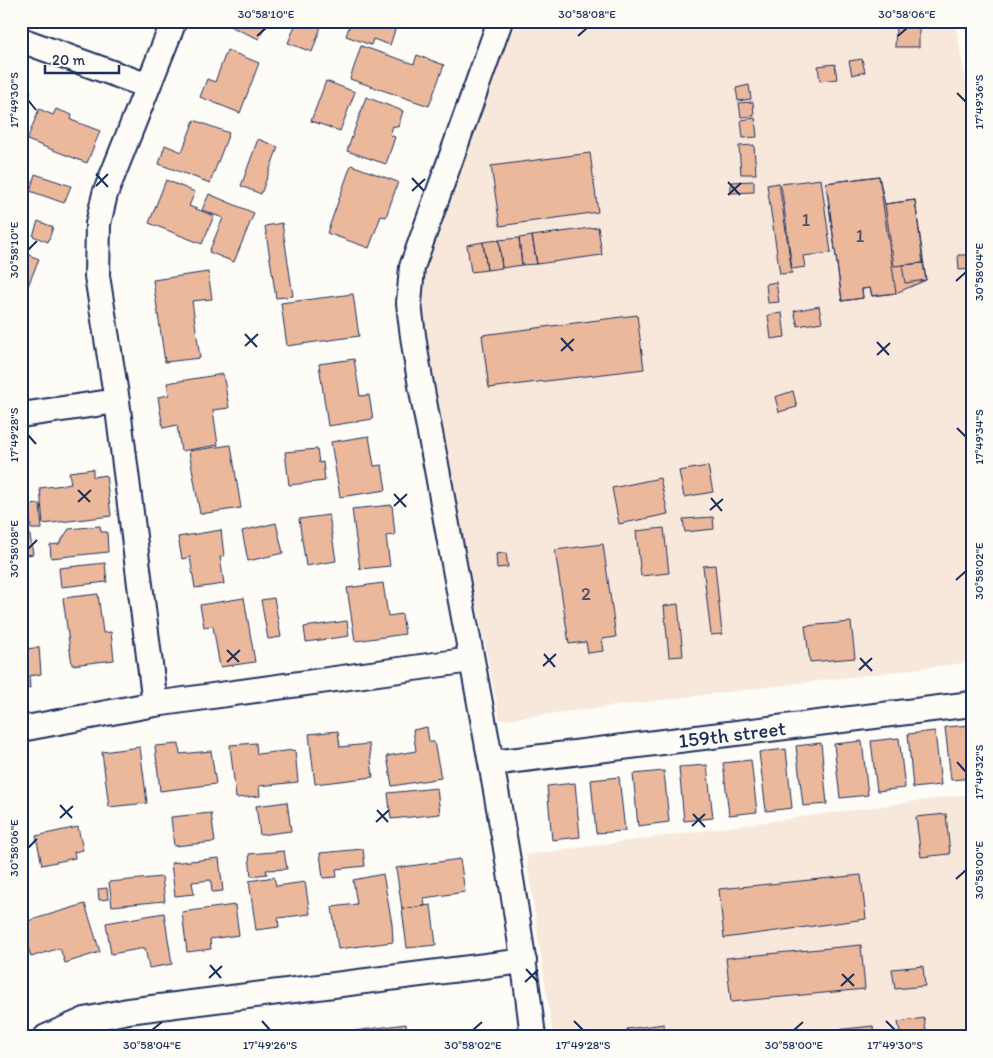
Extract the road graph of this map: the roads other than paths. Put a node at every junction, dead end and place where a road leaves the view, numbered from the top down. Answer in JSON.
{"nodes":[{"id":1,"x":174,"y":21,"type":"edge"},
{"id":2,"x":500,"y":21,"type":"edge"},
{"id":3,"x":21,"y":40,"type":"edge"},
{"id":4,"x":148,"y":86,"type":"junction"},
{"id":5,"x":117,"y":400,"type":"junction"},
{"id":6,"x":21,"y":415,"type":"edge"},
{"id":7,"x":471,"y":660,"type":"junction"},
{"id":8,"x":155,"y":704,"type":"junction"},
{"id":9,"x":972,"y":704,"type":"edge"},
{"id":10,"x":21,"y":729,"type":"edge"},
{"id":11,"x":492,"y":764,"type":"junction"},
{"id":12,"x":524,"y":961,"type":"junction"},
{"id":13,"x":46,"y":1037,"type":"edge"},
{"id":14,"x":533,"y":1037,"type":"edge"}],
"edges":[{"from":1,"to":4,"type":"street"},
{"from":2,"to":7,"type":"street"},
{"from":3,"to":4,"type":"street"},
{"from":4,"to":5,"type":"street"},
{"from":5,"to":6,"type":"street"},
{"from":5,"to":8,"type":"street"},
{"from":7,"to":8,"type":"street"},
{"from":7,"to":11,"type":"street"},
{"from":8,"to":10,"type":"street"},
{"from":9,"to":11,"type":"street","name":"159th street"},
{"from":11,"to":12,"type":"street"},
{"from":12,"to":13,"type":"street"},
{"from":12,"to":14,"type":"street"}]}
